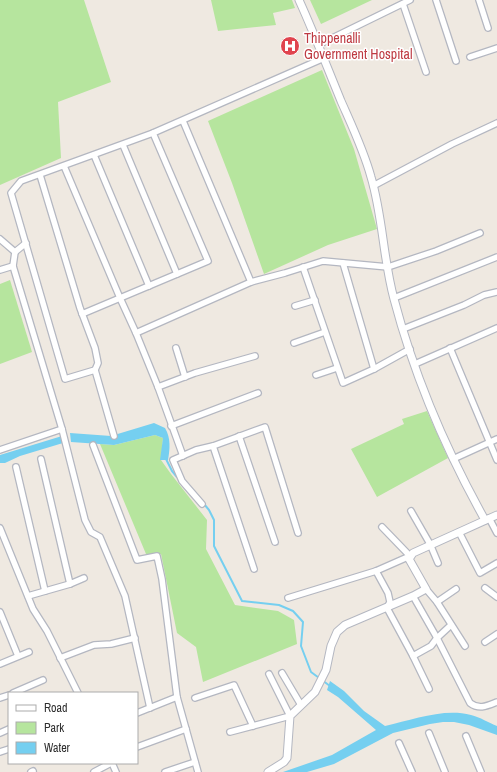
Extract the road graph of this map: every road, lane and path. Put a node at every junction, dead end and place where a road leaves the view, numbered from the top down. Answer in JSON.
{"nodes":[{"id":1,"x":299,"y":0,"type":"edge"},
{"id":2,"x":410,"y":0,"type":"edge"},
{"id":3,"x":436,"y":0,"type":"edge"},
{"id":4,"x":479,"y":0,"type":"edge"},
{"id":5,"x":403,"y":4,"type":"junction"},
{"id":6,"x":488,"y":28,"type":"dead end"},
{"id":7,"x":318,"y":45,"type":"junction"},
{"id":8,"x":497,"y":48,"type":"edge"},
{"id":9,"x":470,"y":57,"type":"dead end"},
{"id":10,"x":324,"y":58,"type":"junction"},
{"id":11,"x":456,"y":61,"type":"dead end"},
{"id":12,"x":426,"y":72,"type":"dead end"},
{"id":13,"x":183,"y":121,"type":"junction"},
{"id":14,"x":497,"y":123,"type":"edge"},
{"id":15,"x":153,"y":133,"type":"junction"},
{"id":16,"x":123,"y":144,"type":"junction"},
{"id":17,"x":94,"y":155,"type":"junction"},
{"id":18,"x":64,"y":166,"type":"junction"},
{"id":19,"x":40,"y":174,"type":"junction"},
{"id":20,"x":373,"y":186,"type":"junction"},
{"id":21,"x":480,"y":233,"type":"dead end"},
{"id":22,"x":0,"y":239,"type":"edge"},
{"id":23,"x":26,"y":243,"type":"junction"},
{"id":24,"x":15,"y":252,"type":"junction"},
{"id":25,"x":497,"y":257,"type":"edge"},
{"id":26,"x":343,"y":263,"type":"junction"},
{"id":27,"x":13,"y":266,"type":"junction"},
{"id":28,"x":303,"y":267,"type":"junction"},
{"id":29,"x":388,"y":267,"type":"junction"},
{"id":30,"x":0,"y":270,"type":"edge"},
{"id":31,"x":177,"y":274,"type":"junction"},
{"id":32,"x":251,"y":282,"type":"junction"},
{"id":33,"x":149,"y":286,"type":"junction"},
{"id":34,"x":497,"y":292,"type":"edge"},
{"id":35,"x":120,"y":298,"type":"junction"},
{"id":36,"x":394,"y":298,"type":"junction"},
{"id":37,"x":315,"y":300,"type":"junction"},
{"id":38,"x":295,"y":306,"type":"dead end"},
{"id":39,"x":82,"y":314,"type":"junction"},
{"id":40,"x":496,"y":328,"type":"edge"},
{"id":41,"x":403,"y":329,"type":"junction"},
{"id":42,"x":325,"y":332,"type":"junction"},
{"id":43,"x":136,"y":333,"type":"junction"},
{"id":44,"x":497,"y":335,"type":"edge"},
{"id":45,"x":294,"y":343,"type":"dead end"},
{"id":46,"x":176,"y":348,"type":"dead end"},
{"id":47,"x":450,"y":348,"type":"junction"},
{"id":48,"x":410,"y":349,"type":"junction"},
{"id":49,"x":255,"y":356,"type":"dead end"},
{"id":50,"x":415,"y":364,"type":"junction"},
{"id":51,"x":337,"y":368,"type":"junction"},
{"id":52,"x":94,"y":370,"type":"junction"},
{"id":53,"x":374,"y":370,"type":"junction"},
{"id":54,"x":316,"y":375,"type":"dead end"},
{"id":55,"x":185,"y":377,"type":"junction"},
{"id":56,"x":158,"y":387,"type":"junction"},
{"id":57,"x":258,"y":393,"type":"dead end"},
{"id":58,"x":171,"y":426,"type":"junction"},
{"id":59,"x":62,"y":429,"type":"junction"},
{"id":60,"x":114,"y":436,"type":"dead end"},
{"id":61,"x":239,"y":436,"type":"junction"},
{"id":62,"x":497,"y":439,"type":"edge"},
{"id":63,"x":490,"y":442,"type":"junction"},
{"id":64,"x":93,"y":445,"type":"dead end"},
{"id":65,"x":213,"y":446,"type":"junction"},
{"id":66,"x":0,"y":450,"type":"edge"},
{"id":67,"x":183,"y":456,"type":"junction"},
{"id":68,"x":41,"y":459,"type":"dead end"},
{"id":69,"x":453,"y":459,"type":"junction"},
{"id":70,"x":497,"y":460,"type":"edge"},
{"id":71,"x":16,"y":467,"type":"dead end"},
{"id":72,"x":202,"y":504,"type":"dead end"},
{"id":73,"x":411,"y":511,"type":"dead end"},
{"id":74,"x":497,"y":515,"type":"edge"},
{"id":75,"x":487,"y":519,"type":"junction"},
{"id":76,"x":382,"y":527,"type":"dead end"},
{"id":77,"x":0,"y":528,"type":"edge"},
{"id":78,"x":458,"y":532,"type":"junction"},
{"id":79,"x":298,"y":533,"type":"dead end"},
{"id":80,"x":497,"y":533,"type":"edge"},
{"id":81,"x":275,"y":542,"type":"dead end"},
{"id":82,"x":430,"y":544,"type":"junction"},
{"id":83,"x":410,"y":556,"type":"junction"},
{"id":84,"x":438,"y":562,"type":"dead end"},
{"id":85,"x":497,"y":563,"type":"edge"},
{"id":86,"x":254,"y":569,"type":"dead end"},
{"id":87,"x":376,"y":571,"type":"junction"},
{"id":88,"x":84,"y":578,"type":"dead end"},
{"id":89,"x":70,"y":584,"type":"junction"},
{"id":90,"x":485,"y":588,"type":"dead end"},
{"id":91,"x":426,"y":589,"type":"junction"},
{"id":92,"x":456,"y":590,"type":"dead end"},
{"id":93,"x":45,"y":591,"type":"junction"},
{"id":94,"x":28,"y":596,"type":"junction"},
{"id":95,"x":414,"y":596,"type":"junction"},
{"id":96,"x":497,"y":597,"type":"edge"},
{"id":97,"x":288,"y":598,"type":"dead end"},
{"id":98,"x":437,"y":602,"type":"junction"},
{"id":99,"x":387,"y":608,"type":"junction"},
{"id":100,"x":0,"y":612,"type":"edge"},
{"id":101,"x":451,"y":625,"type":"junction"},
{"id":102,"x":497,"y":634,"type":"edge"},
{"id":103,"x":135,"y":638,"type":"junction"},
{"id":104,"x":437,"y":638,"type":"junction"},
{"id":105,"x":485,"y":642,"type":"dead end"},
{"id":106,"x":465,"y":646,"type":"dead end"},
{"id":107,"x":29,"y":652,"type":"dead end"},
{"id":108,"x":18,"y":656,"type":"junction"},
{"id":109,"x":413,"y":656,"type":"junction"},
{"id":110,"x":60,"y":658,"type":"junction"},
{"id":111,"x":0,"y":664,"type":"edge"},
{"id":112,"x":282,"y":673,"type":"dead end"},
{"id":113,"x":269,"y":674,"type":"dead end"},
{"id":114,"x":43,"y":680,"type":"dead end"},
{"id":115,"x":430,"y":689,"type":"dead end"},
{"id":116,"x":15,"y":692,"type":"edge"},
{"id":117,"x":77,"y":692,"type":"edge"},
{"id":118,"x":177,"y":697,"type":"junction"},
{"id":119,"x":195,"y":698,"type":"dead end"},
{"id":120,"x":497,"y":702,"type":"edge"},
{"id":121,"x":301,"y":705,"type":"junction"},
{"id":122,"x":150,"y":708,"type":"junction"},
{"id":123,"x":138,"y":713,"type":"edge"},
{"id":124,"x":290,"y":716,"type":"junction"},
{"id":125,"x":253,"y":726,"type":"junction"},
{"id":126,"x":186,"y":729,"type":"junction"},
{"id":127,"x":230,"y":732,"type":"dead end"},
{"id":128,"x":429,"y":733,"type":"dead end"},
{"id":129,"x":466,"y":736,"type":"dead end"},
{"id":130,"x":399,"y":743,"type":"dead end"},
{"id":131,"x":138,"y":747,"type":"edge"},
{"id":132,"x":195,"y":762,"type":"junction"},
{"id":133,"x":109,"y":764,"type":"edge"},
{"id":134,"x":479,"y":771,"type":"edge"},
{"id":135,"x":94,"y":772,"type":"edge"},
{"id":136,"x":165,"y":772,"type":"edge"},
{"id":137,"x":198,"y":772,"type":"edge"},
{"id":138,"x":268,"y":772,"type":"edge"},
{"id":139,"x":412,"y":772,"type":"edge"},
{"id":140,"x":445,"y":772,"type":"edge"}],
"edges":[{"from":1,"to":7,"type":"street"},
{"from":2,"to":5,"type":"street"},
{"from":3,"to":11,"type":"street"},
{"from":4,"to":6,"type":"street"},
{"from":5,"to":7,"type":"street"},
{"from":5,"to":12,"type":"street"},
{"from":7,"to":10,"type":"street"},
{"from":8,"to":9,"type":"street"},
{"from":10,"to":13,"type":"street"},
{"from":10,"to":20,"type":"street"},
{"from":13,"to":15,"type":"street"},
{"from":13,"to":32,"type":"street"},
{"from":14,"to":20,"type":"street"},
{"from":15,"to":16,"type":"street"},
{"from":15,"to":31,"type":"street"},
{"from":16,"to":17,"type":"street"},
{"from":16,"to":31,"type":"street"},
{"from":17,"to":18,"type":"street"},
{"from":17,"to":33,"type":"street"},
{"from":18,"to":19,"type":"street"},
{"from":18,"to":35,"type":"street"},
{"from":19,"to":23,"type":"street"},
{"from":19,"to":39,"type":"street"},
{"from":20,"to":29,"type":"street"},
{"from":21,"to":29,"type":"street"},
{"from":22,"to":24,"type":"street"},
{"from":23,"to":24,"type":"street"},
{"from":23,"to":52,"type":"street"},
{"from":24,"to":27,"type":"street"},
{"from":25,"to":36,"type":"street"},
{"from":26,"to":28,"type":"street"},
{"from":26,"to":29,"type":"street"},
{"from":26,"to":53,"type":"street"},
{"from":27,"to":30,"type":"street"},
{"from":27,"to":59,"type":"street"},
{"from":28,"to":32,"type":"street"},
{"from":28,"to":37,"type":"street"},
{"from":29,"to":36,"type":"street"},
{"from":31,"to":33,"type":"street"},
{"from":32,"to":43,"type":"street"},
{"from":33,"to":35,"type":"street"},
{"from":34,"to":41,"type":"street"},
{"from":35,"to":39,"type":"street"},
{"from":35,"to":43,"type":"street"},
{"from":36,"to":41,"type":"street"},
{"from":37,"to":38,"type":"street"},
{"from":37,"to":42,"type":"street"},
{"from":39,"to":52,"type":"street"},
{"from":40,"to":44,"type":"street"},
{"from":40,"to":47,"type":"street"},
{"from":41,"to":48,"type":"street"},
{"from":42,"to":45,"type":"street"},
{"from":42,"to":51,"type":"street"},
{"from":43,"to":56,"type":"street"},
{"from":46,"to":55,"type":"street"},
{"from":47,"to":50,"type":"street"},
{"from":47,"to":63,"type":"street"},
{"from":48,"to":50,"type":"street"},
{"from":48,"to":53,"type":"street"},
{"from":49,"to":55,"type":"street"},
{"from":50,"to":69,"type":"street"},
{"from":51,"to":53,"type":"street"},
{"from":51,"to":54,"type":"street"},
{"from":52,"to":60,"type":"street"},
{"from":55,"to":56,"type":"street"},
{"from":56,"to":58,"type":"street"},
{"from":57,"to":58,"type":"street"},
{"from":58,"to":67,"type":"street"},
{"from":59,"to":66,"type":"street"},
{"from":59,"to":103,"type":"street"},
{"from":61,"to":65,"type":"street"},
{"from":61,"to":79,"type":"street"},
{"from":61,"to":81,"type":"street"},
{"from":62,"to":63,"type":"street"},
{"from":63,"to":69,"type":"street"},
{"from":63,"to":70,"type":"street"},
{"from":64,"to":118,"type":"street"},
{"from":65,"to":67,"type":"street"},
{"from":65,"to":86,"type":"street"},
{"from":67,"to":72,"type":"street"},
{"from":68,"to":89,"type":"street"},
{"from":69,"to":75,"type":"street"},
{"from":71,"to":93,"type":"street"},
{"from":73,"to":82,"type":"street"},
{"from":74,"to":75,"type":"street"},
{"from":75,"to":78,"type":"street"},
{"from":75,"to":80,"type":"street"},
{"from":76,"to":83,"type":"street"},
{"from":77,"to":94,"type":"street"},
{"from":78,"to":82,"type":"street"},
{"from":78,"to":85,"type":"street"},
{"from":82,"to":83,"type":"street"},
{"from":82,"to":84,"type":"street"},
{"from":83,"to":87,"type":"street"},
{"from":83,"to":91,"type":"street"},
{"from":87,"to":97,"type":"street"},
{"from":87,"to":99,"type":"street"},
{"from":88,"to":89,"type":"street"},
{"from":89,"to":93,"type":"street"},
{"from":90,"to":96,"type":"street"},
{"from":91,"to":95,"type":"street"},
{"from":91,"to":98,"type":"street"},
{"from":92,"to":98,"type":"street"},
{"from":93,"to":94,"type":"street"},
{"from":94,"to":110,"type":"street"},
{"from":95,"to":99,"type":"street"},
{"from":95,"to":104,"type":"street"},
{"from":98,"to":101,"type":"street"},
{"from":99,"to":109,"type":"street"},
{"from":99,"to":121,"type":"street"},
{"from":100,"to":108,"type":"street"},
{"from":101,"to":104,"type":"street"},
{"from":101,"to":106,"type":"street"},
{"from":102,"to":105,"type":"street"},
{"from":103,"to":110,"type":"street"},
{"from":103,"to":122,"type":"street"},
{"from":104,"to":109,"type":"street"},
{"from":104,"to":120,"type":"street"},
{"from":107,"to":108,"type":"street"},
{"from":108,"to":111,"type":"street"},
{"from":109,"to":115,"type":"street"},
{"from":110,"to":117,"type":"street"},
{"from":112,"to":121,"type":"street"},
{"from":113,"to":124,"type":"street"},
{"from":114,"to":116,"type":"street"},
{"from":118,"to":122,"type":"street"},
{"from":118,"to":126,"type":"street"},
{"from":119,"to":125,"type":"street"},
{"from":121,"to":124,"type":"street"},
{"from":122,"to":123,"type":"street"},
{"from":124,"to":125,"type":"street"},
{"from":124,"to":138,"type":"street"},
{"from":125,"to":127,"type":"street"},
{"from":126,"to":131,"type":"street"},
{"from":126,"to":132,"type":"street"},
{"from":128,"to":140,"type":"street"},
{"from":129,"to":134,"type":"street"},
{"from":130,"to":139,"type":"street"},
{"from":132,"to":136,"type":"street"},
{"from":132,"to":137,"type":"street"},
{"from":133,"to":135,"type":"street"}]}
